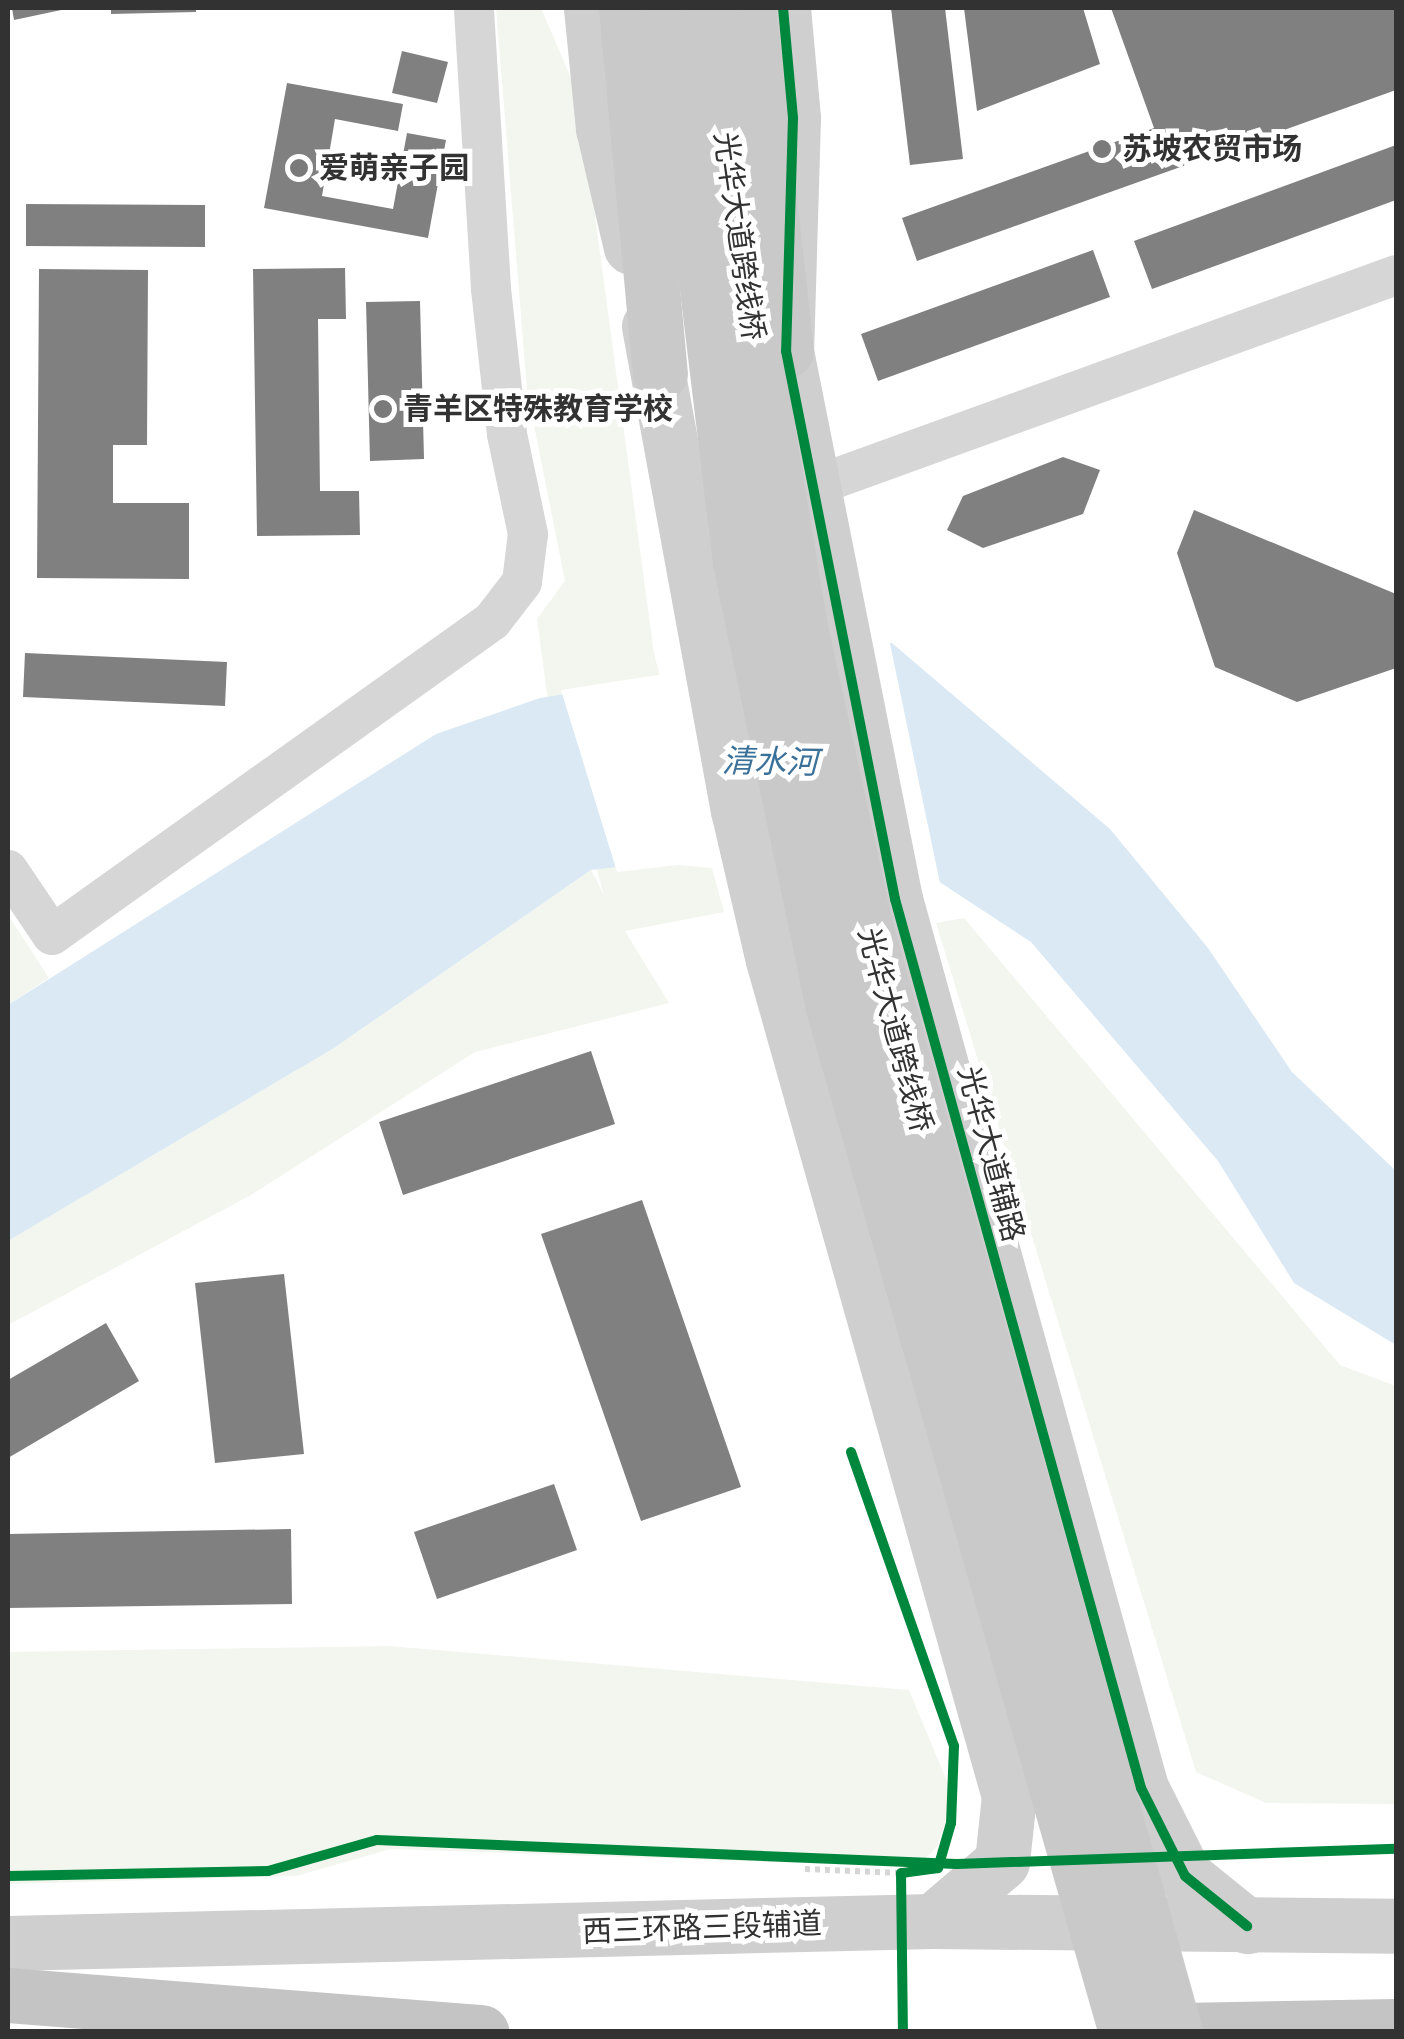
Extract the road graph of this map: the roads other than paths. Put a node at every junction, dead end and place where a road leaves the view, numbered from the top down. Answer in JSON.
{"nodes":[{"id":1,"x":474,"y":8,"type":"edge"},
{"id":2,"x":591,"y":8,"type":"edge"},
{"id":3,"x":626,"y":8,"type":"edge"},
{"id":4,"x":673,"y":8,"type":"edge"},
{"id":5,"x":713,"y":8,"type":"edge"},
{"id":6,"x":748,"y":8,"type":"edge"},
{"id":7,"x":783,"y":8,"type":"edge"},
{"id":8,"x":1396,"y":275,"type":"edge"},
{"id":9,"x":786,"y":351,"type":"junction"},
{"id":10,"x":660,"y":373,"type":"junction"},
{"id":11,"x":808,"y":488,"type":"junction"},
{"id":12,"x":8,"y":870,"type":"edge"},
{"id":13,"x":918,"y":1887,"type":"junction"},
{"id":14,"x":1247,"y":1926,"type":"junction"},
{"id":15,"x":1396,"y":1926,"type":"edge"},
{"id":16,"x":8,"y":1942,"type":"edge"},
{"id":17,"x":8,"y":1995,"type":"edge"},
{"id":18,"x":1396,"y":2026,"type":"edge"},
{"id":19,"x":482,"y":2032,"type":"edge"},
{"id":20,"x":1124,"y":2032,"type":"edge"},
{"id":21,"x":1175,"y":2032,"type":"edge"}],
"edges":[{"from":1,"to":12,"type":"street"},
{"from":2,"to":10,"type":"street"},
{"from":3,"to":10,"type":"main road"},
{"from":4,"to":20,"type":"main road","name":"光华大道跨线桥","bridge":true},
{"from":5,"to":21,"type":"main road","name":"光华大道跨线桥","bridge":true},
{"from":6,"to":9,"type":"main road"},
{"from":7,"to":9,"type":"street","name":"光华大道辅路"},
{"from":8,"to":11,"type":"street"},
{"from":9,"to":11,"type":"street","name":"光华大道辅路"},
{"from":10,"to":13,"type":"street"},
{"from":11,"to":14,"type":"street","name":"光华大道辅路"},
{"from":13,"to":14,"type":"street","name":"西三环路三段辅道"},
{"from":13,"to":16,"type":"street","name":"西三环路三段辅道"},
{"from":14,"to":15,"type":"street","name":"西三环路三段辅道"},
{"from":17,"to":19,"type":"highway"},
{"from":18,"to":20,"type":"highway"}]}
